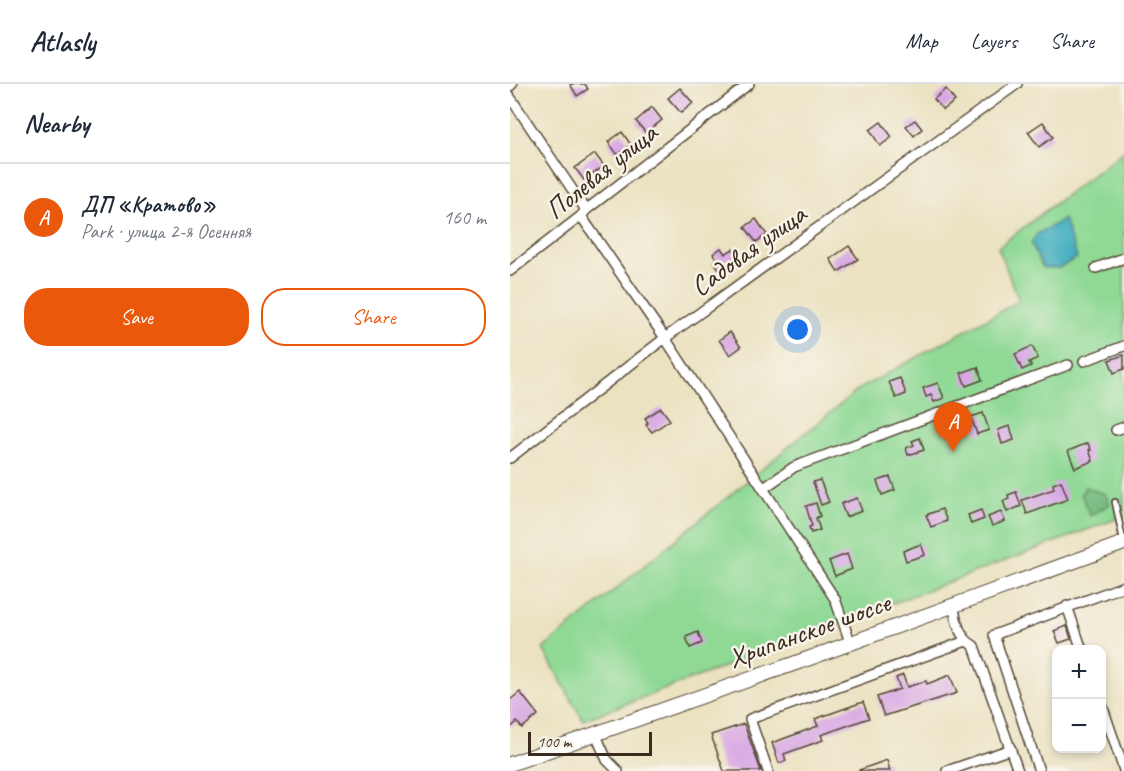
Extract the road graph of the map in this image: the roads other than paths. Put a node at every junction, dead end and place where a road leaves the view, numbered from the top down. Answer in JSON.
{"nodes":[{"id":1,"x":749,"y":84,"type":"edge"},
{"id":2,"x":1017,"y":84,"type":"edge"},
{"id":3,"x":510,"y":97,"type":"edge"},
{"id":4,"x":584,"y":213,"type":"junction"},
{"id":5,"x":1124,"y":258,"type":"edge"},
{"id":6,"x":1096,"y":268,"type":"dead end"},
{"id":7,"x":510,"y":272,"type":"edge"},
{"id":8,"x":665,"y":338,"type":"junction"},
{"id":9,"x":1124,"y":346,"type":"edge"},
{"id":10,"x":1084,"y":361,"type":"dead end"},
{"id":11,"x":1068,"y":365,"type":"dead end"},
{"id":12,"x":510,"y":458,"type":"edge"},
{"id":13,"x":765,"y":488,"type":"junction"},
{"id":14,"x":1115,"y":502,"type":"dead end"},
{"id":15,"x":1124,"y":543,"type":"edge"},
{"id":16,"x":1124,"y":586,"type":"edge"},
{"id":17,"x":953,"y":605,"type":"junction"},
{"id":18,"x":1067,"y":606,"type":"junction"},
{"id":19,"x":850,"y":642,"type":"junction"},
{"id":20,"x":966,"y":642,"type":"junction"},
{"id":21,"x":1080,"y":645,"type":"edge"},
{"id":22,"x":1106,"y":719,"type":"edge"},
{"id":23,"x":595,"y":733,"type":"junction"},
{"id":24,"x":1011,"y":749,"type":"junction"},
{"id":25,"x":510,"y":764,"type":"edge"},
{"id":26,"x":1124,"y":770,"type":"edge"},
{"id":27,"x":618,"y":771,"type":"edge"},
{"id":28,"x":768,"y":771,"type":"edge"},
{"id":29,"x":947,"y":771,"type":"edge"},
{"id":30,"x":1018,"y":771,"type":"edge"},
{"id":31,"x":1039,"y":771,"type":"edge"}],
"edges":[{"from":1,"to":4,"type":"street","name":"Полевая улица"},
{"from":2,"to":8,"type":"street","name":"Садовая улица"},
{"from":3,"to":4,"type":"street"},
{"from":4,"to":7,"type":"street","name":"Полевая улица"},
{"from":4,"to":8,"type":"street"},
{"from":5,"to":6,"type":"street"},
{"from":8,"to":12,"type":"street","name":"Садовая улица"},
{"from":8,"to":13,"type":"street"},
{"from":9,"to":10,"type":"street"},
{"from":11,"to":13,"type":"street"},
{"from":13,"to":19,"type":"street"},
{"from":14,"to":15,"type":"lane"},
{"from":15,"to":17,"type":"main road","name":"Хрипанское шоссе"},
{"from":16,"to":18,"type":"street"},
{"from":17,"to":19,"type":"main road","name":"Хрипанское шоссе"},
{"from":17,"to":20,"type":"street"},
{"from":18,"to":21,"type":"street"},
{"from":18,"to":31,"type":"street"},
{"from":19,"to":23,"type":"main road","name":"Хрипанское шоссе"},
{"from":20,"to":24,"type":"street"},
{"from":20,"to":28,"type":"street"},
{"from":22,"to":26,"type":"street"},
{"from":23,"to":25,"type":"main road","name":"Хрипанское шоссе"},
{"from":23,"to":27,"type":"street"},
{"from":24,"to":29,"type":"street"},
{"from":24,"to":30,"type":"street"}]}
